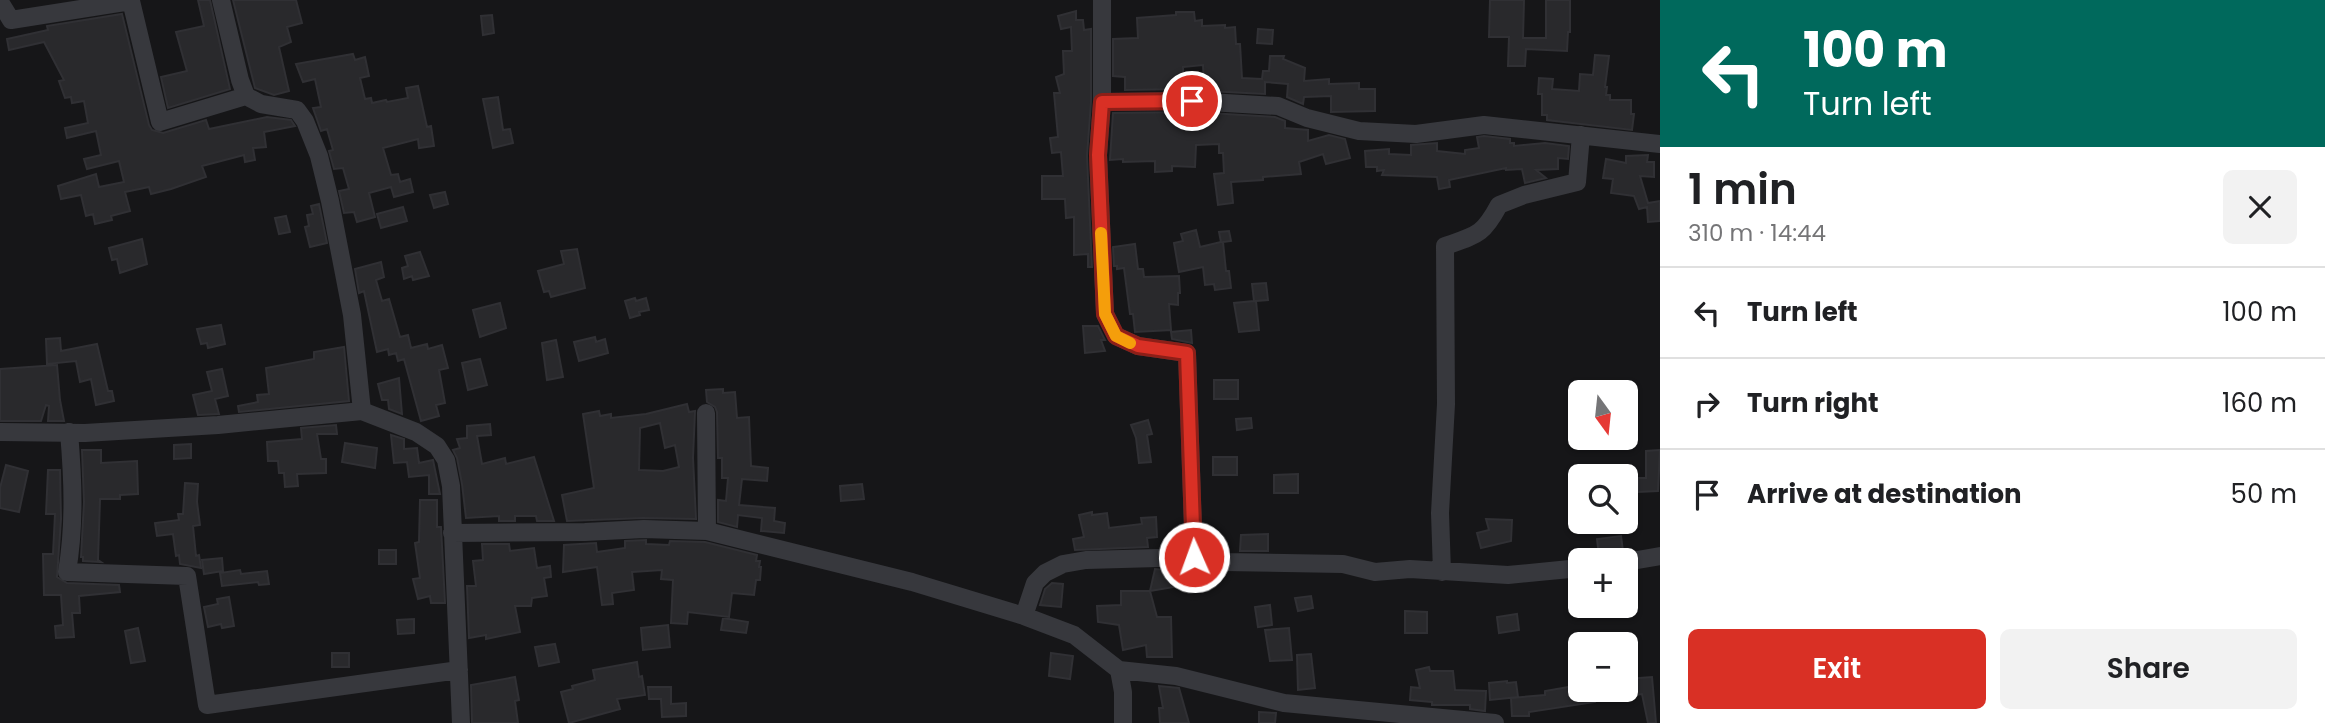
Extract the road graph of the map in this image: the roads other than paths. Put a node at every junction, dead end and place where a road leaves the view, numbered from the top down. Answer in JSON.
{"nodes":[{"id":1,"x":221,"y":0,"type":"edge"},
{"id":2,"x":1102,"y":0,"type":"edge"},
{"id":3,"x":0,"y":2,"type":"edge"},
{"id":4,"x":246,"y":96,"type":"junction"},
{"id":5,"x":1102,"y":102,"type":"junction"},
{"id":6,"x":1581,"y":135,"type":"junction"},
{"id":7,"x":1660,"y":144,"type":"edge"},
{"id":8,"x":362,"y":411,"type":"junction"},
{"id":9,"x":706,"y":414,"type":"dead end"},
{"id":10,"x":0,"y":432,"type":"edge"},
{"id":11,"x":69,"y":432,"type":"junction"},
{"id":12,"x":707,"y":531,"type":"junction"},
{"id":13,"x":452,"y":533,"type":"junction"},
{"id":14,"x":1660,"y":556,"type":"edge"},
{"id":15,"x":1194,"y":557,"type":"junction"},
{"id":16,"x":1638,"y":560,"type":"edge"},
{"id":17,"x":1568,"y":569,"type":"edge"},
{"id":18,"x":1442,"y":572,"type":"junction"},
{"id":19,"x":1024,"y":616,"type":"junction"},
{"id":20,"x":459,"y":670,"type":"junction"},
{"id":21,"x":1119,"y":670,"type":"junction"},
{"id":22,"x":1437,"y":721,"type":"edge"},
{"id":23,"x":461,"y":723,"type":"edge"},
{"id":24,"x":1123,"y":723,"type":"edge"},
{"id":25,"x":1495,"y":723,"type":"edge"}],
"edges":[{"from":1,"to":4,"type":"street"},
{"from":2,"to":5,"type":"street"},
{"from":3,"to":4,"type":"street"},
{"from":4,"to":8,"type":"street"},
{"from":5,"to":6,"type":"street"},
{"from":5,"to":15,"type":"street"},
{"from":6,"to":7,"type":"street"},
{"from":6,"to":18,"type":"street"},
{"from":8,"to":11,"type":"street"},
{"from":8,"to":13,"type":"street"},
{"from":9,"to":12,"type":"street"},
{"from":10,"to":11,"type":"street"},
{"from":11,"to":20,"type":"street"},
{"from":12,"to":13,"type":"street"},
{"from":12,"to":19,"type":"street"},
{"from":13,"to":20,"type":"street"},
{"from":14,"to":16,"type":"street"},
{"from":15,"to":18,"type":"street"},
{"from":15,"to":19,"type":"street"},
{"from":17,"to":18,"type":"street"},
{"from":19,"to":21,"type":"street"},
{"from":20,"to":23,"type":"street"},
{"from":21,"to":22,"type":"street"},
{"from":21,"to":24,"type":"street"},
{"from":22,"to":25,"type":"street"}]}
